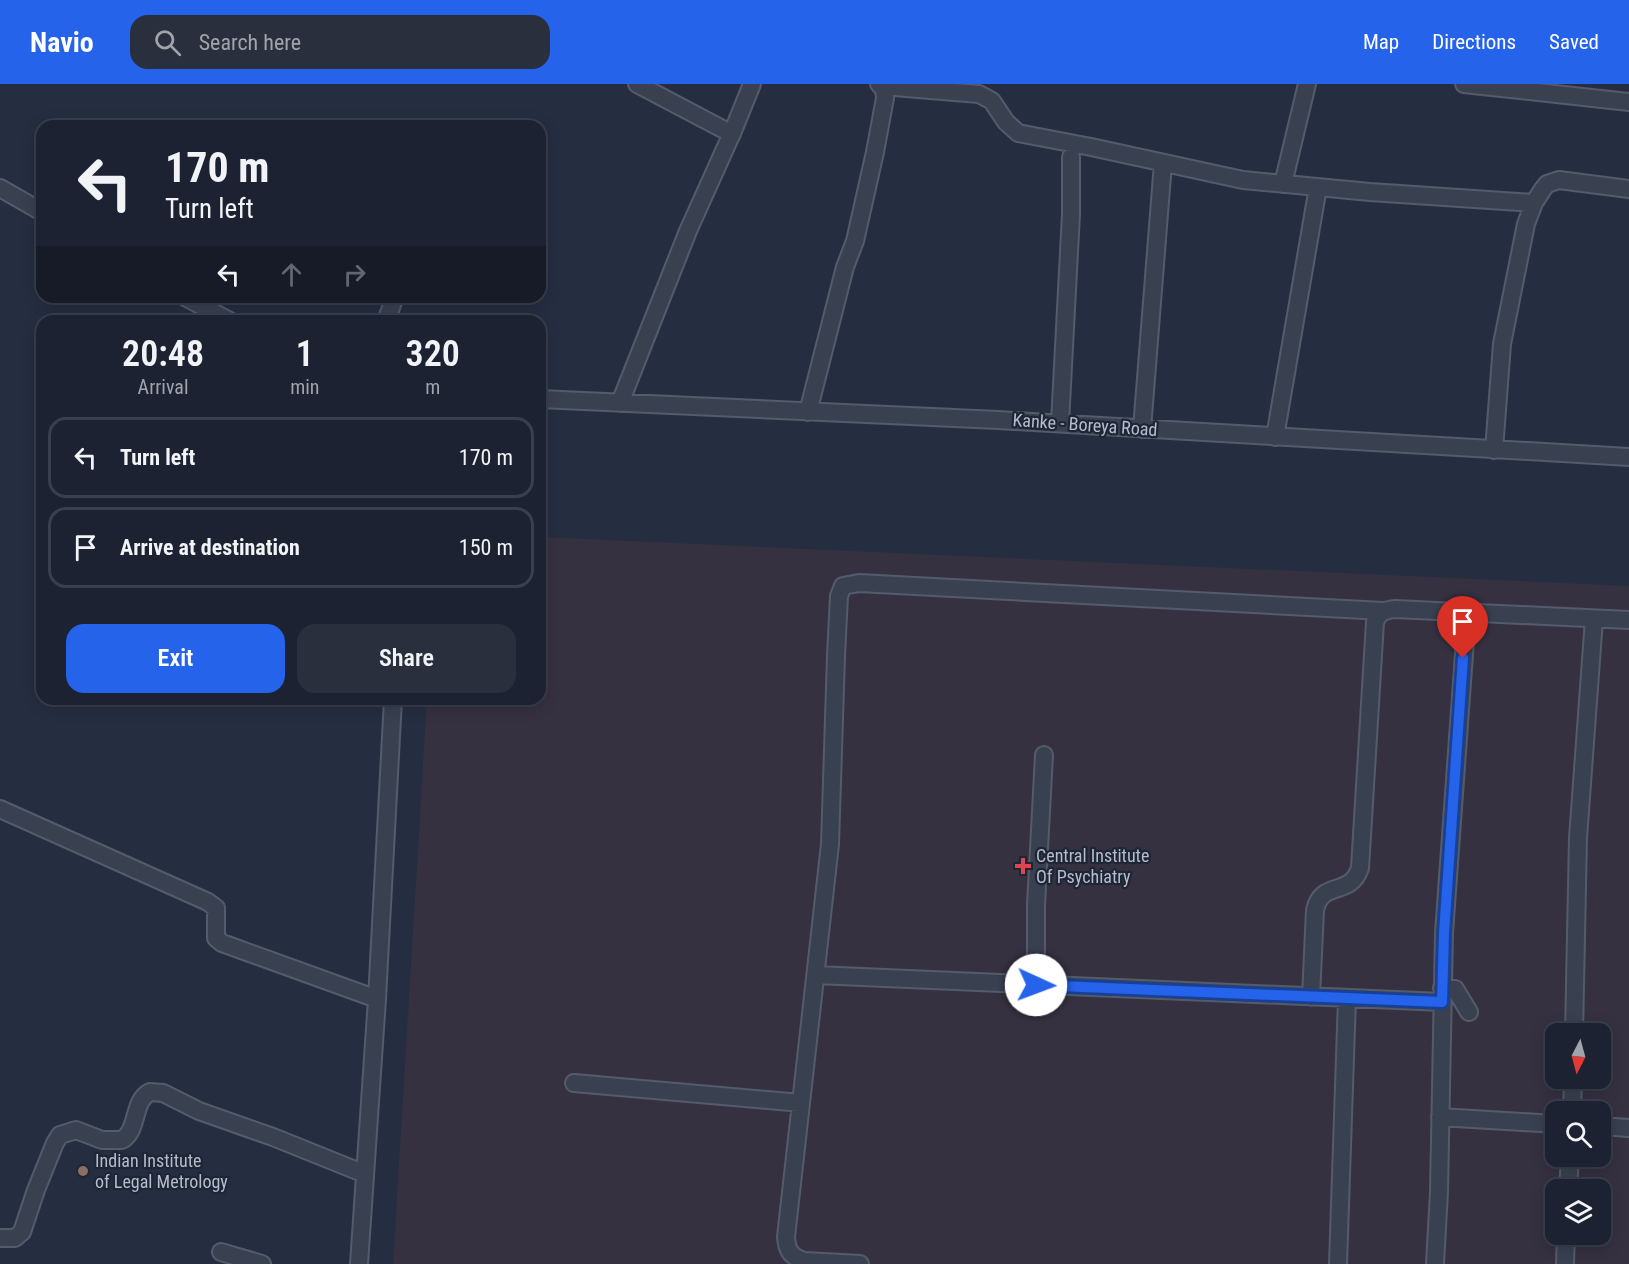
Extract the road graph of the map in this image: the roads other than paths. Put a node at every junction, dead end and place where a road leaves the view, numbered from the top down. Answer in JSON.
{"nodes":[{"id":1,"x":637,"y":84,"type":"edge"},
{"id":2,"x":752,"y":84,"type":"edge"},
{"id":3,"x":1307,"y":84,"type":"edge"},
{"id":4,"x":1464,"y":84,"type":"edge"},
{"id":5,"x":880,"y":85,"type":"edge"},
{"id":6,"x":1514,"y":86,"type":"edge"},
{"id":7,"x":964,"y":88,"type":"edge"},
{"id":8,"x":1629,"y":102,"type":"edge"},
{"id":9,"x":732,"y":134,"type":"junction"},
{"id":10,"x":1071,"y":157,"type":"dead end"},
{"id":11,"x":1163,"y":163,"type":"junction"},
{"id":12,"x":1283,"y":184,"type":"junction"},
{"id":13,"x":1318,"y":187,"type":"junction"},
{"id":14,"x":0,"y":188,"type":"edge"},
{"id":15,"x":1629,"y":189,"type":"edge"},
{"id":16,"x":1534,"y":203,"type":"junction"},
{"id":17,"x":36,"y":209,"type":"edge"},
{"id":18,"x":196,"y":303,"type":"edge"},
{"id":19,"x":219,"y":315,"type":"edge"},
{"id":20,"x":546,"y":399,"type":"edge"},
{"id":21,"x":620,"y":403,"type":"junction"},
{"id":22,"x":808,"y":412,"type":"junction"},
{"id":23,"x":1060,"y":423,"type":"junction"},
{"id":24,"x":1142,"y":429,"type":"junction"},
{"id":25,"x":1275,"y":436,"type":"junction"},
{"id":26,"x":1494,"y":450,"type":"junction"},
{"id":27,"x":1629,"y":457,"type":"edge"},
{"id":28,"x":1383,"y":611,"type":"junction"},
{"id":29,"x":1467,"y":613,"type":"junction"},
{"id":30,"x":1594,"y":619,"type":"junction"},
{"id":31,"x":1629,"y":620,"type":"edge"},
{"id":32,"x":393,"y":705,"type":"edge"},
{"id":33,"x":1044,"y":755,"type":"dead end"},
{"id":34,"x":0,"y":809,"type":"edge"},
{"id":35,"x":816,"y":975,"type":"junction"},
{"id":36,"x":1036,"y":985,"type":"junction"},
{"id":37,"x":1442,"y":995,"type":"junction"},
{"id":38,"x":1311,"y":997,"type":"junction"},
{"id":39,"x":1347,"y":998,"type":"junction"},
{"id":40,"x":377,"y":999,"type":"junction"},
{"id":41,"x":1469,"y":1012,"type":"dead end"},
{"id":42,"x":1574,"y":1023,"type":"edge"},
{"id":43,"x":574,"y":1083,"type":"dead end"},
{"id":44,"x":801,"y":1103,"type":"junction"},
{"id":45,"x":1440,"y":1117,"type":"junction"},
{"id":46,"x":1545,"y":1123,"type":"edge"},
{"id":47,"x":1611,"y":1127,"type":"edge"},
{"id":48,"x":1629,"y":1128,"type":"edge"},
{"id":49,"x":365,"y":1174,"type":"junction"},
{"id":50,"x":0,"y":1238,"type":"edge"},
{"id":51,"x":1566,"y":1245,"type":"edge"},
{"id":52,"x":221,"y":1252,"type":"dead end"},
{"id":53,"x":262,"y":1264,"type":"edge"},
{"id":54,"x":359,"y":1264,"type":"edge"},
{"id":55,"x":860,"y":1264,"type":"edge"},
{"id":56,"x":1338,"y":1264,"type":"edge"},
{"id":57,"x":1435,"y":1264,"type":"edge"},
{"id":58,"x":1565,"y":1264,"type":"edge"}],
"edges":[{"from":1,"to":9,"type":"street"},
{"from":2,"to":9,"type":"street"},
{"from":3,"to":12,"type":"street"},
{"from":4,"to":6,"type":"street"},
{"from":5,"to":7,"type":"street"},
{"from":5,"to":22,"type":"street"},
{"from":6,"to":8,"type":"street"},
{"from":7,"to":11,"type":"street"},
{"from":9,"to":21,"type":"street"},
{"from":10,"to":23,"type":"street"},
{"from":11,"to":12,"type":"street"},
{"from":11,"to":24,"type":"street"},
{"from":12,"to":13,"type":"street"},
{"from":13,"to":16,"type":"street"},
{"from":13,"to":25,"type":"street"},
{"from":14,"to":17,"type":"street"},
{"from":15,"to":16,"type":"street"},
{"from":16,"to":26,"type":"street"},
{"from":18,"to":19,"type":"street"},
{"from":20,"to":21,"type":"street","name":"Kanke - Boreya Road"},
{"from":21,"to":22,"type":"street","name":"Kanke - Boreya Road"},
{"from":22,"to":23,"type":"street","name":"Kanke - Boreya Road"},
{"from":23,"to":24,"type":"street","name":"Kanke - Boreya Road"},
{"from":24,"to":25,"type":"street","name":"Kanke - Boreya Road"},
{"from":25,"to":26,"type":"street","name":"Kanke - Boreya Road"},
{"from":26,"to":27,"type":"street","name":"Kanke - Boreya Road"},
{"from":28,"to":29,"type":"street"},
{"from":28,"to":35,"type":"street"},
{"from":28,"to":38,"type":"street"},
{"from":29,"to":30,"type":"street"},
{"from":29,"to":37,"type":"street"},
{"from":30,"to":31,"type":"street"},
{"from":30,"to":42,"type":"street"},
{"from":32,"to":40,"type":"street"},
{"from":33,"to":36,"type":"street"},
{"from":34,"to":40,"type":"street"},
{"from":35,"to":36,"type":"street"},
{"from":35,"to":44,"type":"street"},
{"from":36,"to":38,"type":"street"},
{"from":37,"to":39,"type":"street"},
{"from":37,"to":41,"type":"street"},
{"from":37,"to":45,"type":"street"},
{"from":38,"to":39,"type":"street"},
{"from":39,"to":56,"type":"street"},
{"from":40,"to":49,"type":"street"},
{"from":43,"to":44,"type":"street"},
{"from":44,"to":55,"type":"street"},
{"from":45,"to":46,"type":"street"},
{"from":45,"to":57,"type":"street"},
{"from":47,"to":48,"type":"street"},
{"from":49,"to":50,"type":"street"},
{"from":49,"to":54,"type":"street"},
{"from":51,"to":58,"type":"street"},
{"from":52,"to":53,"type":"street"}]}
